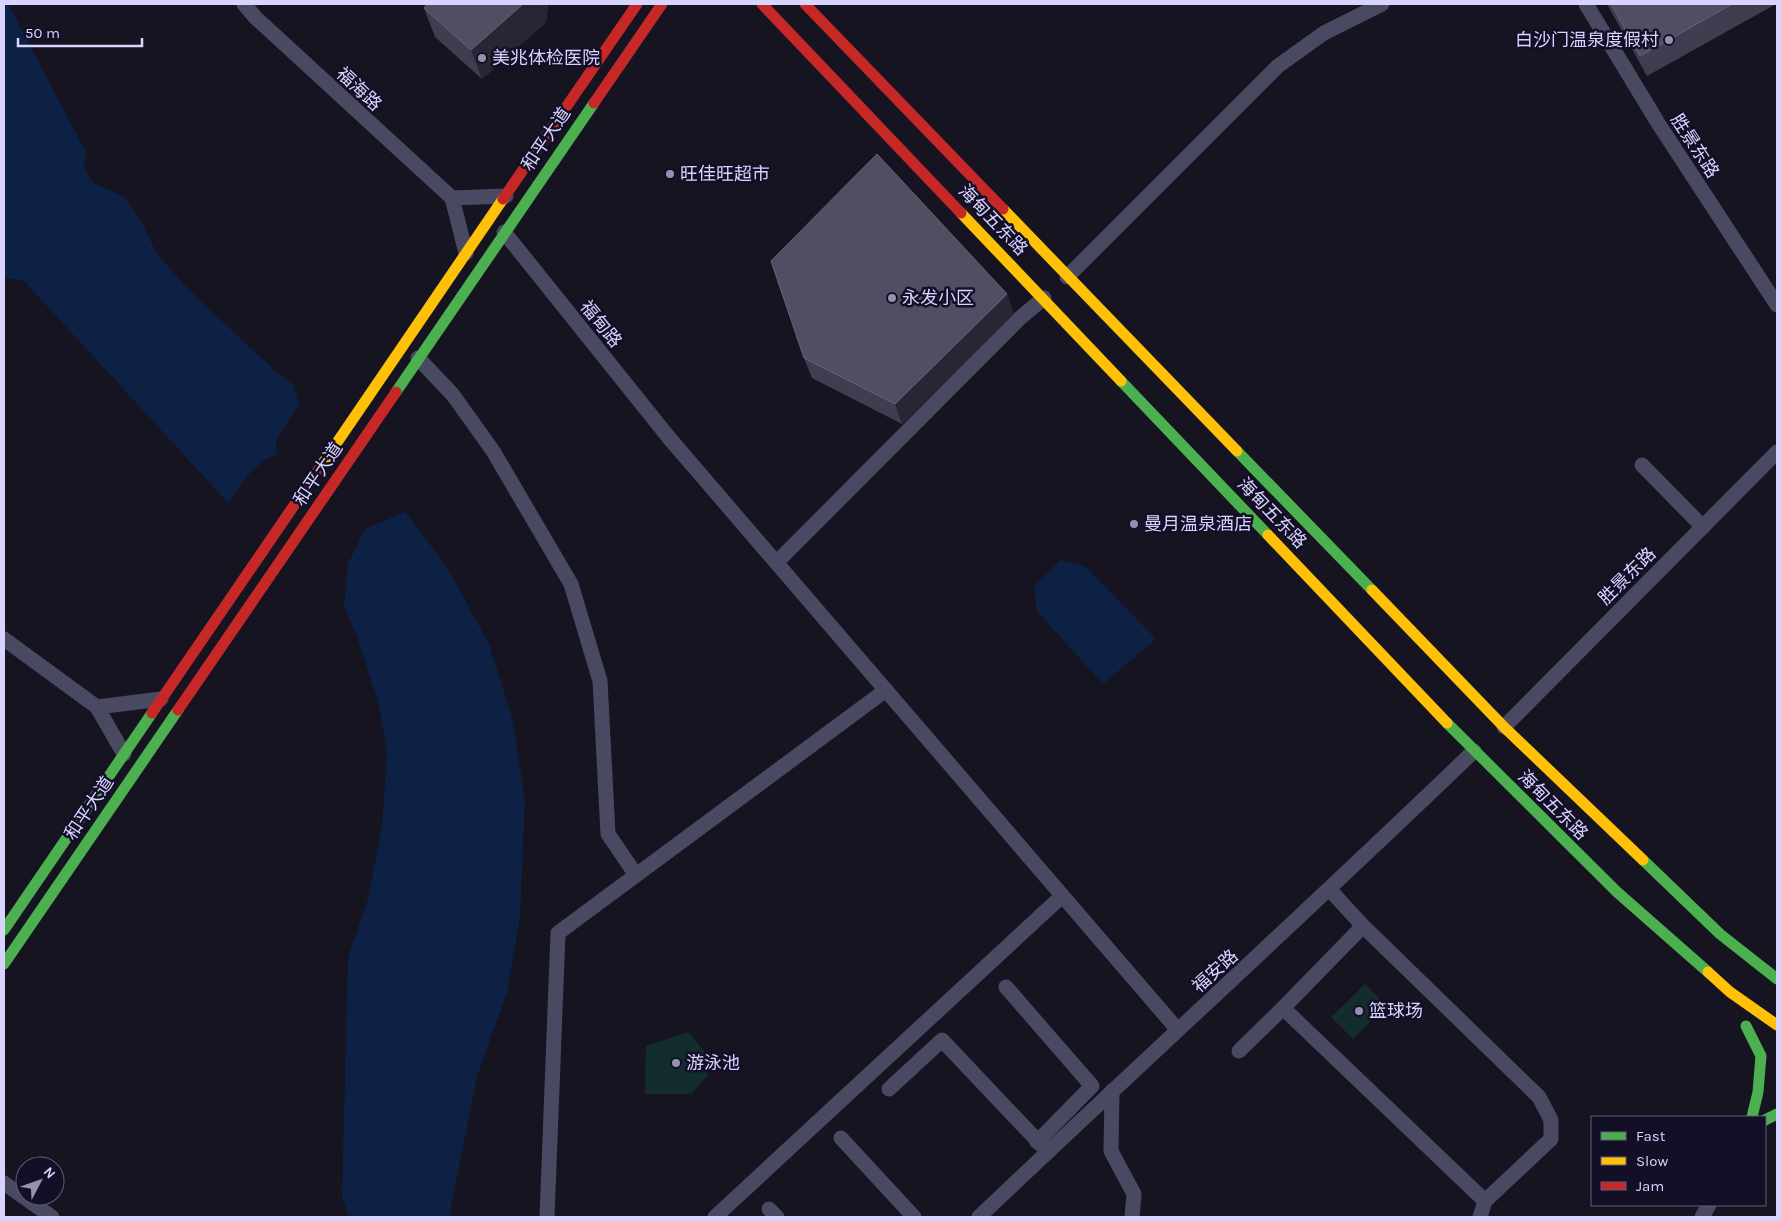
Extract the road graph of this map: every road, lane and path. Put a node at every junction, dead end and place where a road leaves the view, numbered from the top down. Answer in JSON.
{"nodes":[{"id":1,"x":244,"y":4,"type":"edge"},
{"id":2,"x":637,"y":4,"type":"edge"},
{"id":3,"x":662,"y":4,"type":"edge"},
{"id":4,"x":762,"y":4,"type":"edge"},
{"id":5,"x":805,"y":4,"type":"edge"},
{"id":6,"x":1382,"y":4,"type":"edge"},
{"id":7,"x":1586,"y":4,"type":"edge"},
{"id":8,"x":506,"y":196,"type":"junction"},
{"id":9,"x":452,"y":198,"type":"junction"},
{"id":10,"x":504,"y":232,"type":"junction"},
{"id":11,"x":466,"y":253,"type":"junction"},
{"id":12,"x":1067,"y":277,"type":"junction"},
{"id":13,"x":1044,"y":298,"type":"junction"},
{"id":14,"x":1777,"y":305,"type":"edge"},
{"id":15,"x":418,"y":358,"type":"junction"},
{"id":16,"x":1777,"y":452,"type":"edge"},
{"id":17,"x":1642,"y":465,"type":"dead end"},
{"id":18,"x":1703,"y":526,"type":"junction"},
{"id":19,"x":778,"y":562,"type":"junction"},
{"id":20,"x":4,"y":639,"type":"edge"},
{"id":21,"x":886,"y":690,"type":"junction"},
{"id":22,"x":162,"y":700,"type":"junction"},
{"id":23,"x":97,"y":707,"type":"junction"},
{"id":24,"x":1504,"y":727,"type":"junction"},
{"id":25,"x":1474,"y":751,"type":"junction"},
{"id":26,"x":124,"y":754,"type":"junction"},
{"id":27,"x":636,"y":876,"type":"junction"},
{"id":28,"x":1330,"y":890,"type":"junction"},
{"id":29,"x":1062,"y":896,"type":"junction"},
{"id":30,"x":1363,"y":926,"type":"junction"},
{"id":31,"x":4,"y":930,"type":"edge"},
{"id":32,"x":1720,"y":934,"type":"junction"},
{"id":33,"x":4,"y":964,"type":"edge"},
{"id":34,"x":1777,"y":966,"type":"edge"},
{"id":35,"x":1777,"y":979,"type":"edge"},
{"id":36,"x":1006,"y":987,"type":"dead end"},
{"id":37,"x":1730,"y":992,"type":"junction"},
{"id":38,"x":1284,"y":1008,"type":"junction"},
{"id":39,"x":1777,"y":1025,"type":"edge"},
{"id":40,"x":1746,"y":1026,"type":"junction"},
{"id":41,"x":1177,"y":1030,"type":"junction"},
{"id":42,"x":1239,"y":1051,"type":"dead end"},
{"id":43,"x":1771,"y":1052,"type":"dead end"},
{"id":44,"x":889,"y":1089,"type":"dead end"},
{"id":45,"x":1112,"y":1091,"type":"junction"},
{"id":46,"x":1752,"y":1116,"type":"edge"},
{"id":47,"x":841,"y":1138,"type":"dead end"},
{"id":48,"x":1042,"y":1147,"type":"junction"},
{"id":49,"x":4,"y":1183,"type":"edge"},
{"id":50,"x":1485,"y":1201,"type":"junction"},
{"id":51,"x":1708,"y":1206,"type":"edge"},
{"id":52,"x":52,"y":1217,"type":"edge"},
{"id":53,"x":547,"y":1217,"type":"edge"},
{"id":54,"x":715,"y":1217,"type":"edge"},
{"id":55,"x":914,"y":1217,"type":"edge"},
{"id":56,"x":979,"y":1217,"type":"edge"},
{"id":57,"x":1132,"y":1217,"type":"edge"},
{"id":58,"x":1480,"y":1217,"type":"edge"},
{"id":59,"x":1702,"y":1217,"type":"edge"}],
"edges":[{"from":1,"to":9,"type":"street","name":"福海路"},
{"from":2,"to":8,"type":"main road","name":"和平大道"},
{"from":3,"to":10,"type":"main road","name":"和平大道"},
{"from":4,"to":13,"type":"main road","name":"海甸五东路"},
{"from":5,"to":12,"type":"main road","name":"海甸五东路"},
{"from":6,"to":12,"type":"street"},
{"from":7,"to":14,"type":"street","name":"胜景东路"},
{"from":8,"to":9,"type":"street"},
{"from":8,"to":11,"type":"main road","name":"和平大道"},
{"from":9,"to":11,"type":"street"},
{"from":10,"to":15,"type":"main road","name":"和平大道"},
{"from":10,"to":19,"type":"street","name":"福甸路"},
{"from":11,"to":22,"type":"main road","name":"和平大道"},
{"from":12,"to":24,"type":"main road","name":"海甸五东路"},
{"from":13,"to":19,"type":"street"},
{"from":13,"to":25,"type":"main road","name":"海甸五东路"},
{"from":15,"to":27,"type":"street"},
{"from":15,"to":33,"type":"main road","name":"和平大道"},
{"from":16,"to":18,"type":"street","name":"胜景东路"},
{"from":17,"to":18,"type":"street"},
{"from":18,"to":24,"type":"street","name":"胜景东路"},
{"from":19,"to":21,"type":"street","name":"福甸路"},
{"from":20,"to":23,"type":"street"},
{"from":21,"to":27,"type":"street"},
{"from":21,"to":29,"type":"street","name":"福甸路"},
{"from":22,"to":23,"type":"street"},
{"from":22,"to":26,"type":"main road","name":"和平大道"},
{"from":23,"to":26,"type":"street"},
{"from":24,"to":32,"type":"main road","name":"海甸五东路"},
{"from":25,"to":28,"type":"street","name":"福安路"},
{"from":25,"to":37,"type":"main road","name":"海甸五东路"},
{"from":26,"to":31,"type":"main road","name":"和平大道"},
{"from":27,"to":53,"type":"street"},
{"from":28,"to":30,"type":"street"},
{"from":28,"to":41,"type":"street","name":"福安路"},
{"from":29,"to":41,"type":"street","name":"福甸路"},
{"from":29,"to":54,"type":"street"},
{"from":30,"to":38,"type":"street"},
{"from":30,"to":50,"type":"street"},
{"from":32,"to":34,"type":"main road"},
{"from":32,"to":35,"type":"main road","name":"海甸五东路"},
{"from":36,"to":48,"type":"street"},
{"from":37,"to":39,"type":"main road","name":"海甸五东路"},
{"from":37,"to":40,"type":"main road"},
{"from":38,"to":42,"type":"street"},
{"from":38,"to":50,"type":"street"},
{"from":40,"to":43,"type":"main road"},
{"from":40,"to":46,"type":"main road"},
{"from":41,"to":45,"type":"street","name":"福安路"},
{"from":44,"to":48,"type":"street"},
{"from":45,"to":48,"type":"street","name":"福安路"},
{"from":45,"to":57,"type":"street"},
{"from":47,"to":55,"type":"street"},
{"from":48,"to":56,"type":"street","name":"福安路"},
{"from":49,"to":52,"type":"street"},
{"from":50,"to":58,"type":"street"},
{"from":51,"to":59,"type":"street"}]}
